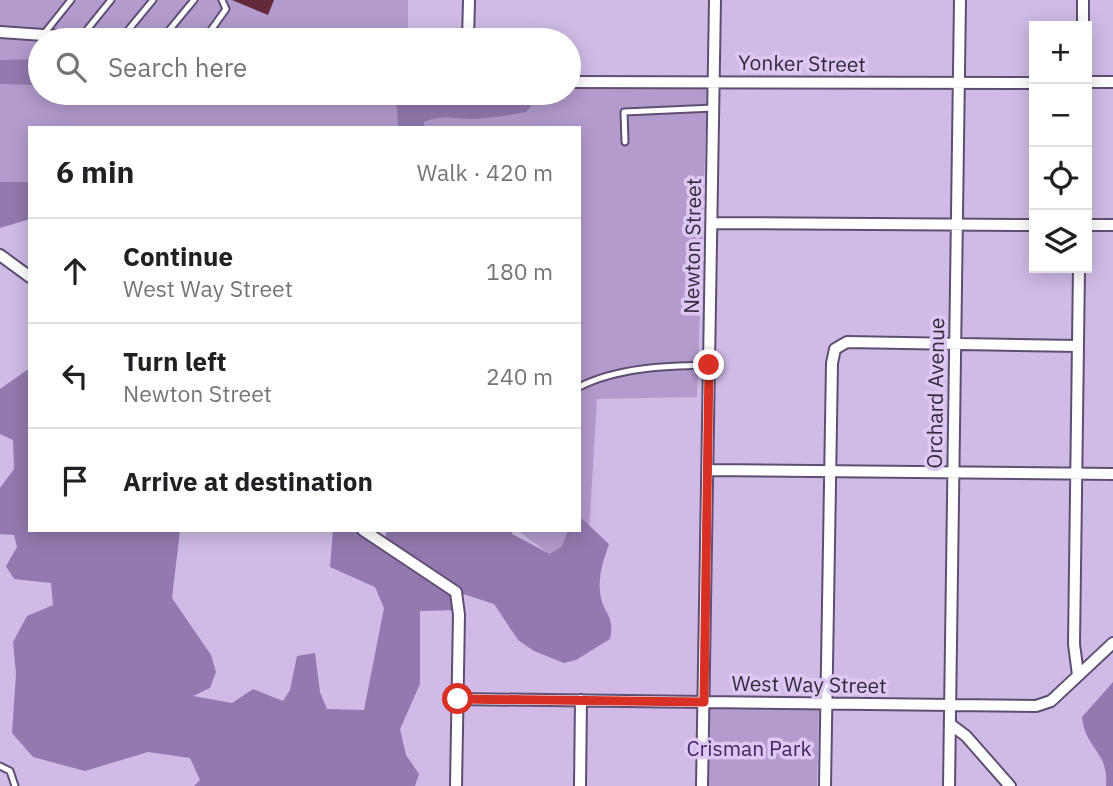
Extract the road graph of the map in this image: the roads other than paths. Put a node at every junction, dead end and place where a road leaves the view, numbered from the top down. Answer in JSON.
{"nodes":[{"id":1,"x":71,"y":0,"type":"edge"},
{"id":2,"x":111,"y":0,"type":"edge"},
{"id":3,"x":153,"y":0,"type":"edge"},
{"id":4,"x":194,"y":0,"type":"edge"},
{"id":5,"x":222,"y":0,"type":"edge"},
{"id":6,"x":470,"y":0,"type":"edge"},
{"id":7,"x":715,"y":0,"type":"edge"},
{"id":8,"x":960,"y":0,"type":"edge"},
{"id":9,"x":1083,"y":0,"type":"edge"},
{"id":10,"x":1083,"y":21,"type":"edge"},
{"id":11,"x":49,"y":28,"type":"edge"},
{"id":12,"x":88,"y":28,"type":"edge"},
{"id":13,"x":128,"y":28,"type":"edge"},
{"id":14,"x":171,"y":28,"type":"edge"},
{"id":15,"x":213,"y":28,"type":"edge"},
{"id":16,"x":469,"y":28,"type":"edge"},
{"id":17,"x":0,"y":32,"type":"edge"},
{"id":18,"x":28,"y":34,"type":"edge"},
{"id":19,"x":714,"y":81,"type":"junction"},
{"id":20,"x":581,"y":82,"type":"edge"},
{"id":21,"x":1092,"y":82,"type":"edge"},
{"id":22,"x":1113,"y":82,"type":"edge"},
{"id":23,"x":960,"y":83,"type":"junction"},
{"id":24,"x":1029,"y":83,"type":"edge"},
{"id":25,"x":714,"y":108,"type":"junction"},
{"id":26,"x":625,"y":142,"type":"dead end"},
{"id":27,"x":713,"y":223,"type":"junction"},
{"id":28,"x":1029,"y":225,"type":"edge"},
{"id":29,"x":1092,"y":225,"type":"edge"},
{"id":30,"x":1113,"y":225,"type":"edge"},
{"id":31,"x":957,"y":226,"type":"junction"},
{"id":32,"x":0,"y":255,"type":"edge"},
{"id":33,"x":1079,"y":273,"type":"edge"},
{"id":34,"x":28,"y":276,"type":"edge"},
{"id":35,"x":955,"y":346,"type":"junction"},
{"id":36,"x":1078,"y":346,"type":"junction"},
{"id":37,"x":709,"y":365,"type":"junction"},
{"id":38,"x":581,"y":386,"type":"edge"},
{"id":39,"x":709,"y":470,"type":"junction"},
{"id":40,"x":831,"y":471,"type":"junction"},
{"id":41,"x":953,"y":472,"type":"junction"},
{"id":42,"x":1076,"y":474,"type":"junction"},
{"id":43,"x":1113,"y":474,"type":"edge"},
{"id":44,"x":366,"y":532,"type":"edge"},
{"id":45,"x":1113,"y":643,"type":"edge"},
{"id":46,"x":1078,"y":675,"type":"junction"},
{"id":47,"x":458,"y":699,"type":"junction"},
{"id":48,"x":581,"y":700,"type":"junction"},
{"id":49,"x":704,"y":702,"type":"junction"},
{"id":50,"x":827,"y":704,"type":"junction"},
{"id":51,"x":950,"y":705,"type":"junction"},
{"id":52,"x":950,"y":724,"type":"junction"},
{"id":53,"x":0,"y":766,"type":"edge"},
{"id":54,"x":15,"y":786,"type":"edge"},
{"id":55,"x":456,"y":786,"type":"edge"},
{"id":56,"x":580,"y":786,"type":"edge"},
{"id":57,"x":702,"y":786,"type":"edge"},
{"id":58,"x":825,"y":786,"type":"edge"},
{"id":59,"x":949,"y":786,"type":"edge"},
{"id":60,"x":1010,"y":786,"type":"edge"}],
"edges":[{"from":1,"to":11,"type":"lane"},
{"from":2,"to":12,"type":"lane"},
{"from":3,"to":13,"type":"lane"},
{"from":4,"to":14,"type":"lane"},
{"from":5,"to":15,"type":"lane"},
{"from":6,"to":16,"type":"street"},
{"from":7,"to":19,"type":"street","name":"Newton Street"},
{"from":8,"to":23,"type":"street","name":"Orchard Avenue"},
{"from":9,"to":10,"type":"street"},
{"from":17,"to":18,"type":"street"},
{"from":19,"to":20,"type":"street","name":"Yonker Street"},
{"from":19,"to":23,"type":"street","name":"Yonker Street"},
{"from":19,"to":25,"type":"street","name":"Newton Street"},
{"from":21,"to":22,"type":"street"},
{"from":23,"to":24,"type":"street","name":"Yonker Street"},
{"from":23,"to":31,"type":"street","name":"Orchard Avenue"},
{"from":25,"to":26,"type":"lane"},
{"from":25,"to":27,"type":"street","name":"Newton Street"},
{"from":27,"to":31,"type":"street"},
{"from":27,"to":37,"type":"street","name":"Newton Street"},
{"from":28,"to":31,"type":"street"},
{"from":29,"to":30,"type":"street"},
{"from":31,"to":35,"type":"street","name":"Orchard Avenue"},
{"from":32,"to":34,"type":"street"},
{"from":33,"to":36,"type":"street"},
{"from":35,"to":36,"type":"street"},
{"from":35,"to":40,"type":"street"},
{"from":35,"to":41,"type":"street","name":"Orchard Avenue"},
{"from":36,"to":42,"type":"street"},
{"from":37,"to":38,"type":"lane"},
{"from":37,"to":39,"type":"street","name":"Newton Street"},
{"from":39,"to":40,"type":"street"},
{"from":39,"to":49,"type":"street","name":"Newton Street"},
{"from":40,"to":41,"type":"street"},
{"from":40,"to":50,"type":"street"},
{"from":41,"to":42,"type":"street"},
{"from":41,"to":51,"type":"street","name":"Orchard Avenue"},
{"from":42,"to":43,"type":"street"},
{"from":42,"to":46,"type":"street"},
{"from":44,"to":47,"type":"street"},
{"from":45,"to":46,"type":"street","name":"West Way Street"},
{"from":46,"to":51,"type":"street","name":"West Way Street"},
{"from":47,"to":48,"type":"street","name":"West Way Street"},
{"from":47,"to":55,"type":"street"},
{"from":48,"to":49,"type":"street","name":"West Way Street"},
{"from":48,"to":56,"type":"street"},
{"from":49,"to":50,"type":"street","name":"West Way Street"},
{"from":49,"to":57,"type":"street","name":"Newton Street"},
{"from":50,"to":51,"type":"street","name":"West Way Street"},
{"from":50,"to":58,"type":"street"},
{"from":51,"to":52,"type":"street","name":"Orchard Avenue"},
{"from":52,"to":59,"type":"street","name":"Orchard Avenue"},
{"from":52,"to":60,"type":"street"},
{"from":53,"to":54,"type":"lane"}]}
